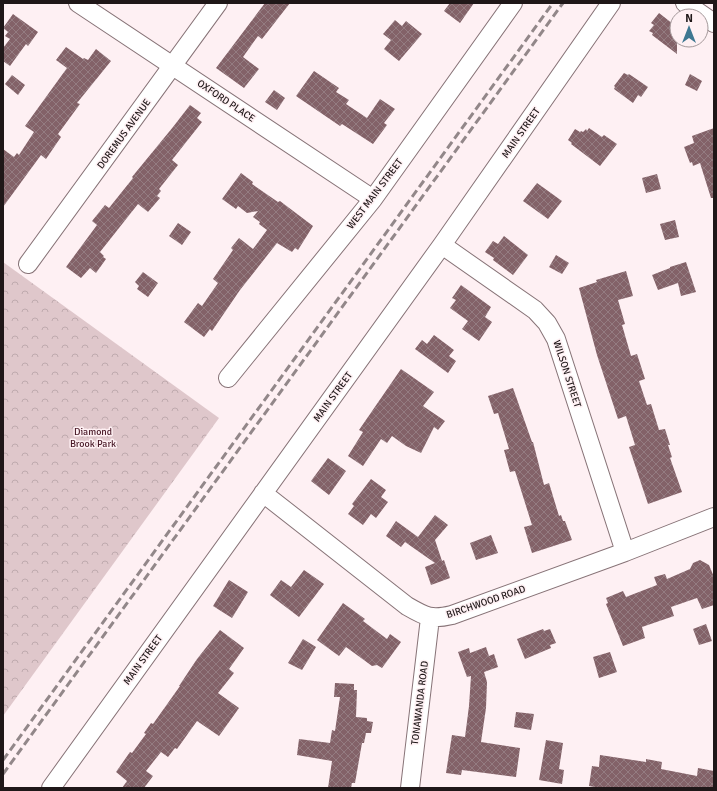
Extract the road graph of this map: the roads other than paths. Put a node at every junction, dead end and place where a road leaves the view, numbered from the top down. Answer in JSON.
{"nodes":[{"id":1,"x":78,"y":3,"type":"edge"},
{"id":2,"x":218,"y":3,"type":"edge"},
{"id":3,"x":513,"y":3,"type":"edge"},
{"id":4,"x":611,"y":3,"type":"edge"},
{"id":5,"x":685,"y":3,"type":"edge"},
{"id":6,"x":714,"y":23,"type":"edge"},
{"id":7,"x":173,"y":66,"type":"junction"},
{"id":8,"x":373,"y":199,"type":"junction"},
{"id":9,"x":442,"y":245,"type":"junction"},
{"id":10,"x":28,"y":264,"type":"dead end"},
{"id":11,"x":228,"y":378,"type":"dead end"},
{"id":12,"x":263,"y":493,"type":"junction"},
{"id":13,"x":714,"y":517,"type":"edge"},
{"id":14,"x":625,"y":552,"type":"junction"},
{"id":15,"x":430,"y":618,"type":"junction"},
{"id":16,"x":50,"y":788,"type":"edge"},
{"id":17,"x":410,"y":788,"type":"edge"}],
"edges":[{"from":1,"to":7,"type":"street","name":"OXFORD PLACE"},
{"from":2,"to":7,"type":"street","name":"DOREMUS AVENUE"},
{"from":3,"to":8,"type":"street","name":"WEST MAIN STREET"},
{"from":4,"to":9,"type":"street","name":"MAIN STREET"},
{"from":5,"to":6,"type":"street"},
{"from":7,"to":8,"type":"street","name":"OXFORD PLACE"},
{"from":7,"to":10,"type":"street","name":"DOREMUS AVENUE"},
{"from":8,"to":11,"type":"street","name":"WEST MAIN STREET"},
{"from":9,"to":12,"type":"street","name":"MAIN STREET"},
{"from":9,"to":14,"type":"street","name":"WILSON STREET"},
{"from":12,"to":15,"type":"street"},
{"from":12,"to":16,"type":"street","name":"MAIN STREET"},
{"from":13,"to":14,"type":"street","name":"BIRCHWOOD ROAD"},
{"from":14,"to":15,"type":"street","name":"BIRCHWOOD ROAD"},
{"from":15,"to":17,"type":"street","name":"TONAWANDA ROAD"}]}
